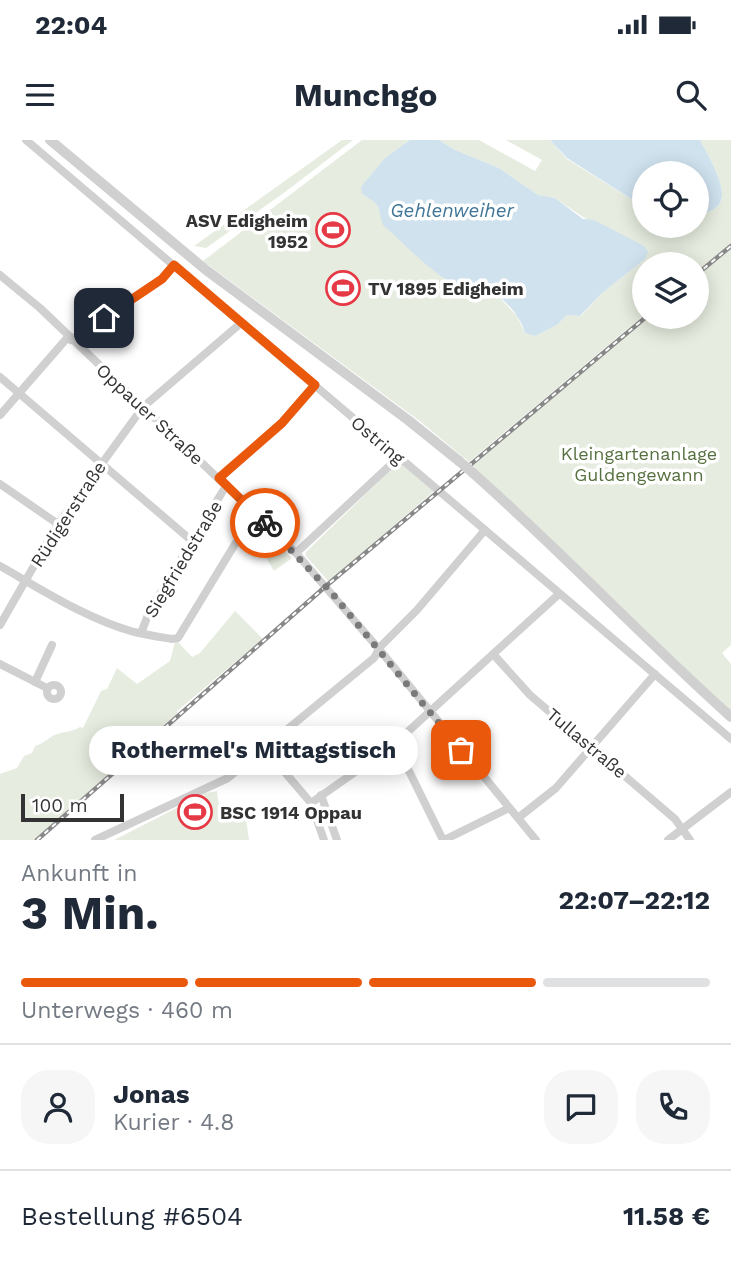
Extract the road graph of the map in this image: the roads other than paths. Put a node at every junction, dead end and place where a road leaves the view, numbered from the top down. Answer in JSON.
{"nodes":[{"id":1,"x":26,"y":140,"type":"edge"},
{"id":2,"x":50,"y":140,"type":"edge"},
{"id":3,"x":174,"y":265,"type":"junction"},
{"id":4,"x":0,"y":275,"type":"edge"},
{"id":5,"x":241,"y":323,"type":"junction"},
{"id":6,"x":69,"y":338,"type":"junction"},
{"id":7,"x":0,"y":377,"type":"edge"},
{"id":8,"x":315,"y":385,"type":"junction"},
{"id":9,"x":19,"y":394,"type":"junction"},
{"id":10,"x":143,"y":407,"type":"junction"},
{"id":11,"x":0,"y":415,"type":"edge"},
{"id":12,"x":399,"y":457,"type":"junction"},
{"id":13,"x":101,"y":462,"type":"junction"},
{"id":14,"x":219,"y":478,"type":"junction"},
{"id":15,"x":0,"y":484,"type":"edge"},
{"id":16,"x":226,"y":486,"type":"junction"},
{"id":17,"x":58,"y":524,"type":"junction"},
{"id":18,"x":485,"y":530,"type":"junction"},
{"id":19,"x":243,"y":535,"type":"dead end"},
{"id":20,"x":192,"y":541,"type":"junction"},
{"id":21,"x":296,"y":553,"type":"junction"},
{"id":22,"x":0,"y":566,"type":"edge"},
{"id":23,"x":25,"y":580,"type":"junction"},
{"id":24,"x":559,"y":594,"type":"junction"},
{"id":25,"x":0,"y":625,"type":"edge"},
{"id":26,"x":141,"y":634,"type":"junction"},
{"id":27,"x":52,"y":645,"type":"dead end"},
{"id":28,"x":379,"y":649,"type":"junction"},
{"id":29,"x":493,"y":654,"type":"junction"},
{"id":30,"x":0,"y":664,"type":"edge"},
{"id":31,"x":655,"y":674,"type":"junction"},
{"id":32,"x":34,"y":682,"type":"junction"},
{"id":33,"x":47,"y":688,"type":"dead end"},
{"id":34,"x":430,"y":712,"type":"junction"},
{"id":35,"x":731,"y":717,"type":"edge"},
{"id":36,"x":731,"y":739,"type":"edge"},
{"id":37,"x":392,"y":746,"type":"junction"},
{"id":38,"x":593,"y":748,"type":"junction"},
{"id":39,"x":265,"y":749,"type":"junction"},
{"id":40,"x":731,"y":792,"type":"edge"},
{"id":41,"x":321,"y":795,"type":"junction"},
{"id":42,"x":311,"y":803,"type":"junction"},
{"id":43,"x":509,"y":808,"type":"junction"},
{"id":44,"x":518,"y":818,"type":"junction"},
{"id":45,"x":682,"y":829,"type":"junction"},
{"id":46,"x":95,"y":840,"type":"edge"},
{"id":47,"x":324,"y":840,"type":"edge"},
{"id":48,"x":337,"y":840,"type":"edge"},
{"id":49,"x":443,"y":840,"type":"edge"},
{"id":50,"x":536,"y":840,"type":"edge"},
{"id":51,"x":668,"y":840,"type":"edge"},
{"id":52,"x":690,"y":840,"type":"edge"}],
"edges":[{"from":1,"to":3,"type":"street","name":"Ostring"},
{"from":2,"to":35,"type":"street","name":"Ostring","bridge":true},
{"from":3,"to":5,"type":"street","name":"Ostring"},
{"from":3,"to":6,"type":"street"},
{"from":4,"to":6,"type":"street","name":"Oppauer Straße"},
{"from":5,"to":8,"type":"street","name":"Ostring"},
{"from":5,"to":10,"type":"street","name":"Rüdigerstraße"},
{"from":6,"to":9,"type":"street"},
{"from":6,"to":10,"type":"street","name":"Oppauer Straße"},
{"from":7,"to":9,"type":"street"},
{"from":8,"to":12,"type":"street","name":"Ostring"},
{"from":8,"to":14,"type":"street"},
{"from":9,"to":11,"type":"street"},
{"from":9,"to":13,"type":"street"},
{"from":10,"to":13,"type":"street","name":"Rüdigerstraße"},
{"from":10,"to":14,"type":"street","name":"Oppauer Straße"},
{"from":12,"to":18,"type":"street","name":"Ostring"},
{"from":12,"to":21,"type":"street"},
{"from":13,"to":17,"type":"street","name":"Rüdigerstraße"},
{"from":13,"to":20,"type":"street"},
{"from":14,"to":16,"type":"street","name":"Oppauer Straße"},
{"from":15,"to":17,"type":"street"},
{"from":16,"to":20,"type":"street","name":"Siegfriedstraße"},
{"from":16,"to":21,"type":"street","name":"Oppauer Straße"},
{"from":17,"to":23,"type":"street","name":"Rüdigerstraße"},
{"from":18,"to":24,"type":"street","name":"Ostring"},
{"from":18,"to":28,"type":"street"},
{"from":19,"to":26,"type":"street"},
{"from":20,"to":26,"type":"street","name":"Siegfriedstraße"},
{"from":21,"to":28,"type":"street","name":"Oppauer Straße"},
{"from":22,"to":23,"type":"street"},
{"from":23,"to":25,"type":"street","name":"Rüdigerstraße"},
{"from":23,"to":26,"type":"street"},
{"from":24,"to":29,"type":"street"},
{"from":24,"to":31,"type":"street","name":"Ostring"},
{"from":27,"to":32,"type":"street"},
{"from":28,"to":34,"type":"street","name":"Oppauer Straße"},
{"from":28,"to":39,"type":"street"},
{"from":29,"to":34,"type":"street"},
{"from":29,"to":38,"type":"street","name":"Tullastraße"},
{"from":30,"to":32,"type":"street"},
{"from":31,"to":36,"type":"street","name":"Ostring"},
{"from":31,"to":38,"type":"street"},
{"from":32,"to":33,"type":"street"},
{"from":34,"to":37,"type":"street"},
{"from":34,"to":43,"type":"street","name":"Oppauer Straße"},
{"from":37,"to":41,"type":"street"},
{"from":37,"to":49,"type":"street"},
{"from":38,"to":44,"type":"street"},
{"from":38,"to":45,"type":"street","name":"Tullastraße"},
{"from":39,"to":42,"type":"street"},
{"from":39,"to":46,"type":"street"},
{"from":40,"to":45,"type":"street"},
{"from":41,"to":42,"type":"street"},
{"from":41,"to":48,"type":"street"},
{"from":42,"to":47,"type":"street"},
{"from":43,"to":44,"type":"street","name":"Oppauer Straße"},
{"from":43,"to":49,"type":"street"},
{"from":44,"to":50,"type":"street","name":"Oppauer Straße"},
{"from":45,"to":51,"type":"street"},
{"from":45,"to":52,"type":"street","name":"Tullastraße"}]}
